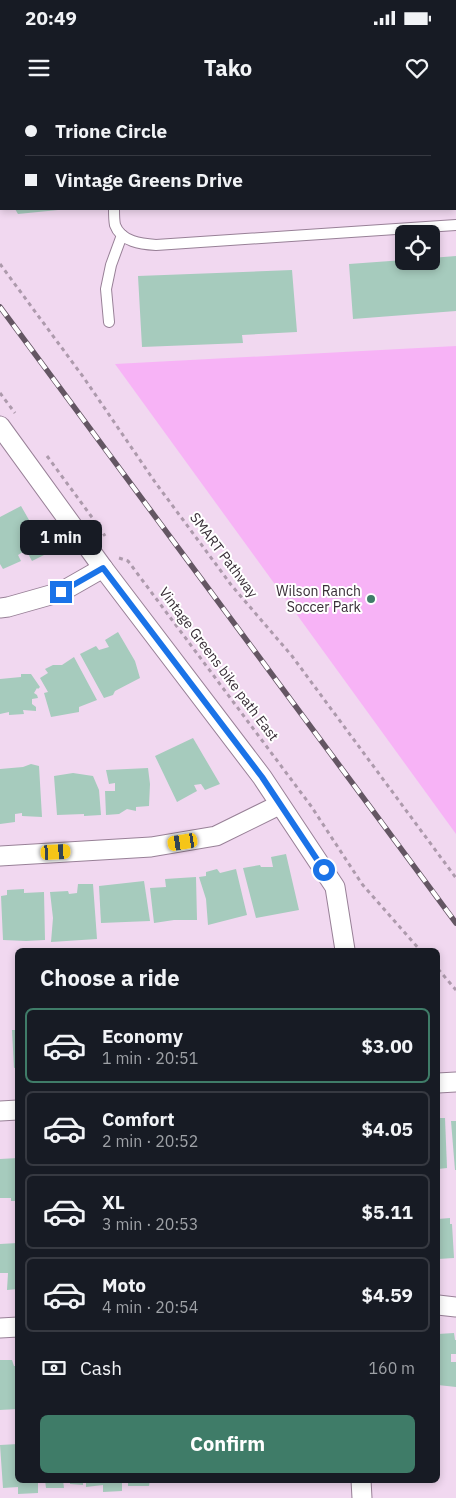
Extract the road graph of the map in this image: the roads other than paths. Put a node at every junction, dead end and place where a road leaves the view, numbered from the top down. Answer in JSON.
{"nodes":[{"id":1,"x":114,"y":210,"type":"edge"},
{"id":2,"x":456,"y":225,"type":"edge"},
{"id":3,"x":122,"y":235,"type":"junction"},
{"id":4,"x":109,"y":322,"type":"dead end"},
{"id":5,"x":0,"y":426,"type":"edge"},
{"id":6,"x":109,"y":562,"type":"junction"},
{"id":7,"x":0,"y":608,"type":"edge"},
{"id":8,"x":279,"y":805,"type":"junction"},
{"id":9,"x":0,"y":856,"type":"edge"},
{"id":10,"x":345,"y":948,"type":"edge"},
{"id":11,"x":440,"y":1082,"type":"edge"},
{"id":12,"x":456,"y":1082,"type":"edge"},
{"id":13,"x":15,"y":1110,"type":"edge"},
{"id":14,"x":0,"y":1111,"type":"edge"},
{"id":15,"x":440,"y":1305,"type":"edge"},
{"id":16,"x":456,"y":1307,"type":"edge"},
{"id":17,"x":15,"y":1327,"type":"edge"},
{"id":18,"x":0,"y":1328,"type":"edge"},
{"id":19,"x":361,"y":1483,"type":"edge"},
{"id":20,"x":362,"y":1498,"type":"edge"}],
"edges":[{"from":1,"to":3,"type":"lane"},
{"from":2,"to":3,"type":"lane"},
{"from":3,"to":4,"type":"lane"},
{"from":5,"to":6,"type":"street"},
{"from":6,"to":7,"type":"street"},
{"from":6,"to":8,"type":"street"},
{"from":8,"to":9,"type":"street"},
{"from":8,"to":10,"type":"street"},
{"from":11,"to":12,"type":"street"},
{"from":13,"to":14,"type":"street"},
{"from":15,"to":16,"type":"street"},
{"from":17,"to":18,"type":"street"},
{"from":19,"to":20,"type":"street"}]}
